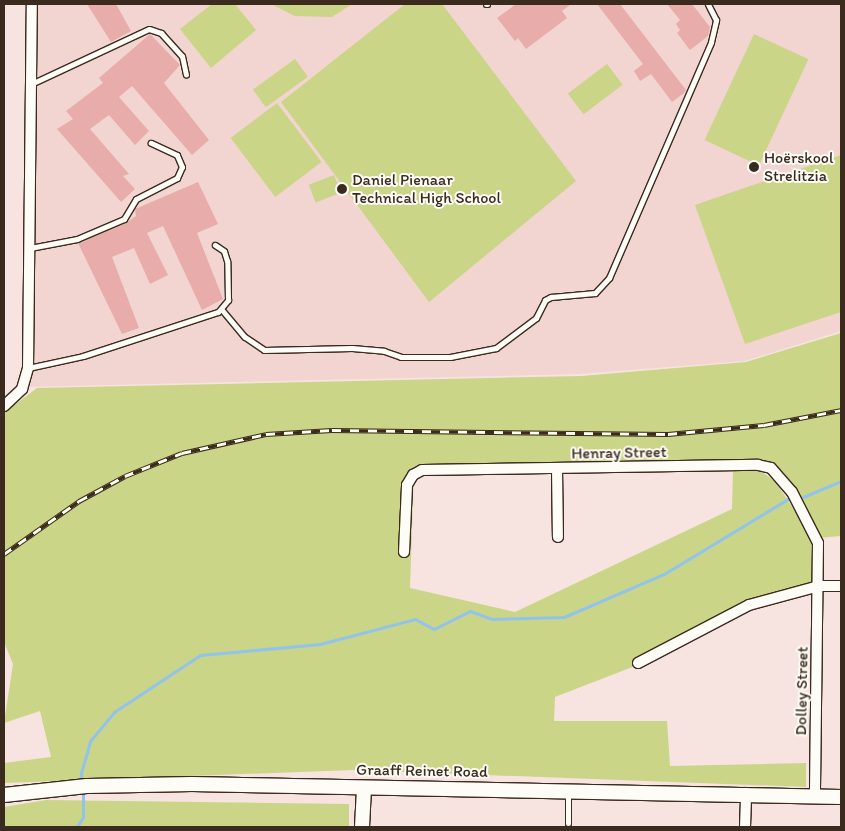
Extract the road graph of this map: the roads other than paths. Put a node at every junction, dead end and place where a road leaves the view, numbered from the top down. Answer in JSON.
{"nodes":[{"id":1,"x":32,"y":4,"type":"edge"},
{"id":2,"x":708,"y":4,"type":"edge"},
{"id":3,"x":186,"y":75,"type":"dead end"},
{"id":4,"x":31,"y":84,"type":"junction"},
{"id":5,"x":151,"y":143,"type":"dead end"},
{"id":6,"x":215,"y":244,"type":"dead end"},
{"id":7,"x":29,"y":248,"type":"junction"},
{"id":8,"x":222,"y":310,"type":"junction"},
{"id":9,"x":28,"y":368,"type":"junction"},
{"id":10,"x":4,"y":406,"type":"edge"},
{"id":11,"x":557,"y":469,"type":"junction"},
{"id":12,"x":558,"y":537,"type":"dead end"},
{"id":13,"x":404,"y":552,"type":"dead end"},
{"id":14,"x":819,"y":586,"type":"junction"},
{"id":15,"x":841,"y":586,"type":"edge"},
{"id":16,"x":638,"y":663,"type":"dead end"},
{"id":17,"x":364,"y":788,"type":"junction"},
{"id":18,"x":568,"y":790,"type":"junction"},
{"id":19,"x":746,"y":793,"type":"junction"},
{"id":20,"x":4,"y":795,"type":"edge"},
{"id":21,"x":815,"y":796,"type":"junction"},
{"id":22,"x":841,"y":797,"type":"edge"},
{"id":23,"x":568,"y":824,"type":"dead end"},
{"id":24,"x":362,"y":827,"type":"edge"},
{"id":25,"x":745,"y":827,"type":"edge"}],
"edges":[{"from":1,"to":4,"type":"street"},
{"from":2,"to":8,"type":"lane"},
{"from":3,"to":4,"type":"lane"},
{"from":4,"to":7,"type":"street"},
{"from":5,"to":7,"type":"lane"},
{"from":6,"to":8,"type":"lane"},
{"from":7,"to":9,"type":"street"},
{"from":8,"to":9,"type":"lane"},
{"from":9,"to":10,"type":"street"},
{"from":11,"to":12,"type":"street"},
{"from":11,"to":13,"type":"street","name":"Henray Street"},
{"from":11,"to":14,"type":"street","name":"Henray Street"},
{"from":14,"to":15,"type":"street"},
{"from":14,"to":16,"type":"street"},
{"from":14,"to":21,"type":"street","name":"Dolley Street"},
{"from":17,"to":18,"type":"main road","name":"Graaff Reinet Road"},
{"from":17,"to":20,"type":"main road","name":"Graaff Reinet Road"},
{"from":17,"to":24,"type":"main road"},
{"from":18,"to":19,"type":"main road","name":"Graaff Reinet Road"},
{"from":18,"to":23,"type":"lane"},
{"from":19,"to":21,"type":"main road","name":"Graaff Reinet Road"},
{"from":19,"to":25,"type":"street"},
{"from":21,"to":22,"type":"main road","name":"Graaff Reinet Road"}]}
